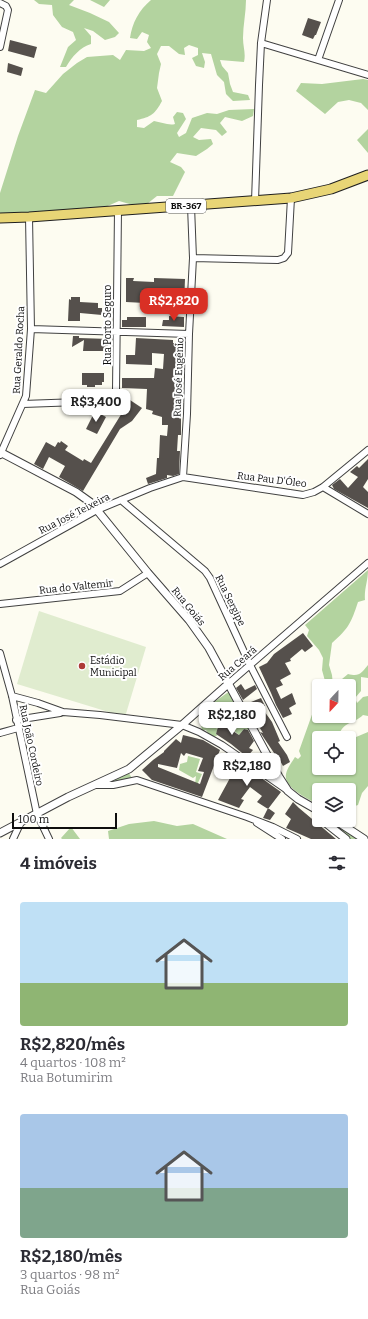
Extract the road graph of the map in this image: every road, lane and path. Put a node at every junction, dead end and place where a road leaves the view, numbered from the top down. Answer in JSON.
{"nodes":[{"id":1,"x":267,"y":0,"type":"edge"},
{"id":2,"x":338,"y":0,"type":"edge"},
{"id":3,"x":0,"y":3,"type":"edge"},
{"id":4,"x":261,"y":42,"type":"junction"},
{"id":5,"x":0,"y":47,"type":"edge"},
{"id":6,"x":318,"y":60,"type":"junction"},
{"id":7,"x":368,"y":75,"type":"edge"},
{"id":8,"x":368,"y":175,"type":"edge"},
{"id":9,"x":291,"y":198,"type":"junction"},
{"id":10,"x":255,"y":201,"type":"junction"},
{"id":11,"x":192,"y":206,"type":"junction"},
{"id":12,"x":118,"y":210,"type":"junction"},
{"id":13,"x":29,"y":217,"type":"junction"},
{"id":14,"x":0,"y":218,"type":"edge"},
{"id":15,"x":193,"y":258,"type":"junction"},
{"id":16,"x":32,"y":328,"type":"junction"},
{"id":17,"x":116,"y":331,"type":"junction"},
{"id":18,"x":189,"y":334,"type":"junction"},
{"id":19,"x":23,"y":404,"type":"junction"},
{"id":20,"x":368,"y":450,"type":"edge"},
{"id":21,"x":0,"y":453,"type":"edge"},
{"id":22,"x":183,"y":477,"type":"junction"},
{"id":23,"x":323,"y":487,"type":"junction"},
{"id":24,"x":120,"y":500,"type":"junction"},
{"id":25,"x":97,"y":510,"type":"junction"},
{"id":26,"x":368,"y":514,"type":"edge"},
{"id":27,"x":368,"y":563,"type":"edge"},
{"id":28,"x":0,"y":564,"type":"edge"},
{"id":29,"x":148,"y":573,"type":"junction"},
{"id":30,"x":0,"y":604,"type":"edge"},
{"id":31,"x":0,"y":653,"type":"edge"},
{"id":32,"x":250,"y":665,"type":"junction"},
{"id":33,"x":3,"y":679,"type":"edge"},
{"id":34,"x":228,"y":684,"type":"junction"},
{"id":35,"x":12,"y":696,"type":"junction"},
{"id":36,"x":62,"y":712,"type":"junction"},
{"id":37,"x":16,"y":720,"type":"junction"},
{"id":38,"x":182,"y":726,"type":"junction"},
{"id":39,"x":18,"y":728,"type":"junction"},
{"id":40,"x":0,"y":733,"type":"edge"},
{"id":41,"x":287,"y":737,"type":"dead end"},
{"id":42,"x":129,"y":769,"type":"junction"},
{"id":43,"x":137,"y":780,"type":"junction"},
{"id":44,"x":96,"y":785,"type":"junction"},
{"id":45,"x":288,"y":791,"type":"junction"},
{"id":46,"x":298,"y":799,"type":"junction"},
{"id":47,"x":312,"y":807,"type":"edge"},
{"id":48,"x":312,"y":811,"type":"edge"},
{"id":49,"x":37,"y":814,"type":"junction"},
{"id":50,"x":247,"y":817,"type":"junction"},
{"id":51,"x":20,"y":824,"type":"junction"},
{"id":52,"x":331,"y":827,"type":"edge"},
{"id":53,"x":346,"y":827,"type":"edge"},
{"id":54,"x":0,"y":834,"type":"edge"},
{"id":55,"x":12,"y":839,"type":"edge"},
{"id":56,"x":49,"y":839,"type":"edge"},
{"id":57,"x":282,"y":839,"type":"edge"},
{"id":58,"x":297,"y":839,"type":"edge"},
{"id":59,"x":346,"y":839,"type":"edge"},
{"id":60,"x":364,"y":839,"type":"edge"}],
"edges":[{"from":1,"to":4,"type":"street"},
{"from":2,"to":6,"type":"street"},
{"from":3,"to":5,"type":"street"},
{"from":4,"to":6,"type":"street"},
{"from":4,"to":10,"type":"street"},
{"from":6,"to":7,"type":"street"},
{"from":8,"to":9,"type":"main road","number":"BR-367"},
{"from":9,"to":10,"type":"main road","number":"BR-367"},
{"from":9,"to":15,"type":"street"},
{"from":10,"to":11,"type":"main road","number":"BR-367"},
{"from":11,"to":12,"type":"main road","number":"BR-367"},
{"from":11,"to":15,"type":"street","name":"Rua José Eugênio"},
{"from":12,"to":13,"type":"main road","number":"BR-367"},
{"from":12,"to":17,"type":"street","name":"Rua Porto Seguro"},
{"from":13,"to":14,"type":"main road","number":"BR-367"},
{"from":13,"to":16,"type":"street","name":"Rua Geraldo Rocha"},
{"from":15,"to":18,"type":"street","name":"Rua José Eugênio"},
{"from":16,"to":17,"type":"street"},
{"from":16,"to":19,"type":"street","name":"Rua Geraldo Rocha"},
{"from":17,"to":18,"type":"street"},
{"from":17,"to":19,"type":"street","name":"Rua Porto Seguro"},
{"from":18,"to":22,"type":"street","name":"Rua José Eugênio"},
{"from":19,"to":21,"type":"street","name":"Rua Geraldo Rocha"},
{"from":20,"to":23,"type":"street","name":"Rua Pau D'Óleo"},
{"from":21,"to":25,"type":"street","name":"Rua Goiás"},
{"from":22,"to":23,"type":"street","name":"Rua Pau D'Óleo"},
{"from":22,"to":24,"type":"street","name":"Rua José Teixeira"},
{"from":23,"to":26,"type":"street"},
{"from":24,"to":25,"type":"street","name":"Rua José Teixeira"},
{"from":24,"to":32,"type":"street","name":"Rua Sergipe"},
{"from":25,"to":28,"type":"street","name":"Rua José Teixeira"},
{"from":25,"to":29,"type":"street","name":"Rua Goiás"},
{"from":27,"to":32,"type":"street","name":"Rua Ceará"},
{"from":29,"to":30,"type":"street","name":"Rua do Valtemir"},
{"from":29,"to":34,"type":"street","name":"Rua Goiás"},
{"from":31,"to":33,"type":"street","name":"Rua João Cordeiro"},
{"from":32,"to":34,"type":"street","name":"Rua Ceará"},
{"from":32,"to":41,"type":"street","name":"Rua Sergipe"},
{"from":33,"to":35,"type":"street","name":"Rua João Cordeiro"},
{"from":34,"to":38,"type":"street","name":"Rua Ceará"},
{"from":34,"to":45,"type":"street","name":"Rua Goiás"},
{"from":35,"to":36,"type":"street"},
{"from":35,"to":37,"type":"street","name":"Rua João Cordeiro"},
{"from":36,"to":37,"type":"street"},
{"from":36,"to":38,"type":"street"},
{"from":37,"to":39,"type":"street","name":"Rua João Cordeiro"},
{"from":38,"to":42,"type":"street","name":"Rua Ceará"},
{"from":38,"to":45,"type":"street"},
{"from":39,"to":40,"type":"street"},
{"from":39,"to":49,"type":"street","name":"Rua João Cordeiro"},
{"from":42,"to":43,"type":"street"},
{"from":42,"to":44,"type":"street","name":"Rua Ceará"},
{"from":43,"to":44,"type":"street"},
{"from":43,"to":50,"type":"street"},
{"from":44,"to":49,"type":"street","name":"Rua Ceará"},
{"from":45,"to":46,"type":"street","name":"Rua Goiás"},
{"from":46,"to":47,"type":"street","name":"Rua Goiás"},
{"from":46,"to":48,"type":"street"},
{"from":49,"to":51,"type":"street","name":"Rua Ceará"},
{"from":49,"to":56,"type":"street","name":"Rua João Cordeiro"},
{"from":50,"to":57,"type":"street"},
{"from":50,"to":58,"type":"street"},
{"from":51,"to":54,"type":"street","name":"Rua Ceará"},
{"from":51,"to":55,"type":"street"},
{"from":52,"to":59,"type":"street"},
{"from":53,"to":60,"type":"street"}]}
